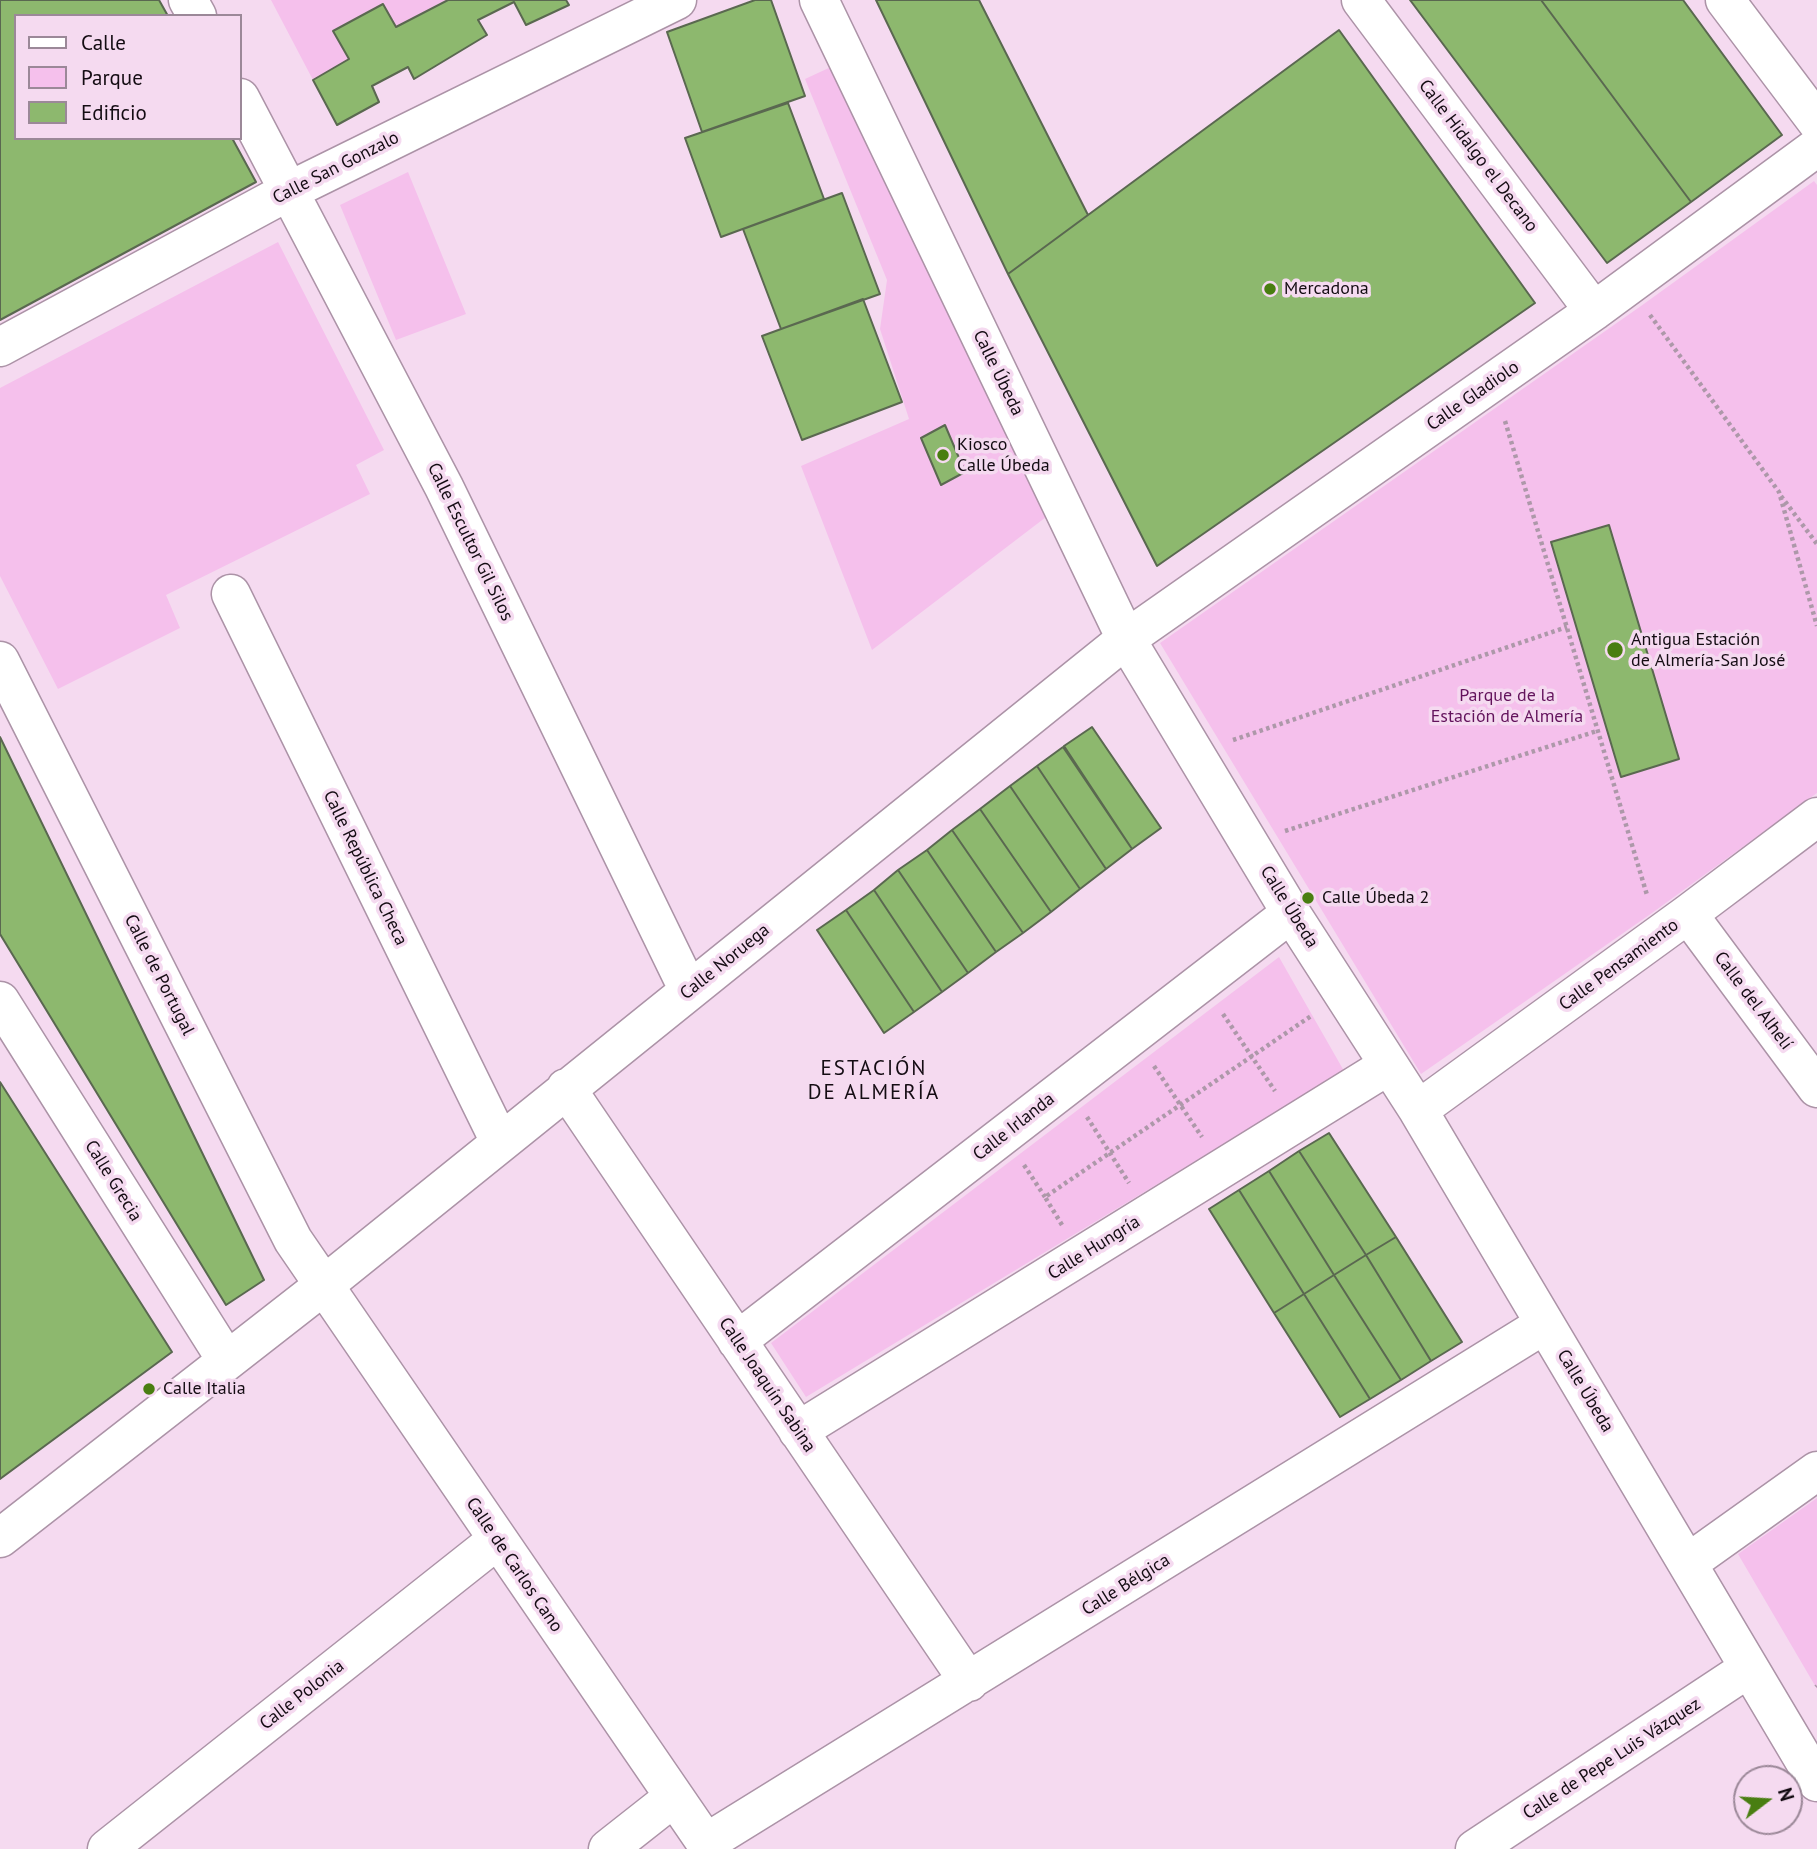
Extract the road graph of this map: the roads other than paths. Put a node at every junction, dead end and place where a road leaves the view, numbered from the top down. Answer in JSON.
{"nodes":[{"id":1,"x":677,"y":0,"type":"edge"},
{"id":2,"x":820,"y":0,"type":"edge"},
{"id":3,"x":1361,"y":0,"type":"edge"},
{"id":4,"x":1724,"y":0,"type":"edge"},
{"id":5,"x":242,"y":102,"type":"edge"},
{"id":6,"x":1817,"y":122,"type":"edge"},
{"id":7,"x":1817,"y":147,"type":"edge"},
{"id":8,"x":289,"y":191,"type":"junction"},
{"id":9,"x":1594,"y":311,"type":"junction"},
{"id":10,"x":0,"y":347,"type":"edge"},
{"id":11,"x":230,"y":594,"type":"dead end"},
{"id":12,"x":1126,"y":639,"type":"junction"},
{"id":13,"x":0,"y":661,"type":"edge"},
{"id":14,"x":1817,"y":817,"type":"edge"},
{"id":15,"x":1291,"y":913,"type":"junction"},
{"id":16,"x":1689,"y":915,"type":"junction"},
{"id":17,"x":689,"y":991,"type":"junction"},
{"id":18,"x":0,"y":1001,"type":"edge"},
{"id":19,"x":1389,"y":1065,"type":"junction"},
{"id":20,"x":566,"y":1088,"type":"junction"},
{"id":21,"x":1817,"y":1088,"type":"edge"},
{"id":22,"x":1418,"y":1110,"type":"junction"},
{"id":23,"x":500,"y":1142,"type":"junction"},
{"id":24,"x":323,"y":1286,"type":"junction"},
{"id":25,"x":1545,"y":1324,"type":"junction"},
{"id":26,"x":737,"y":1341,"type":"junction"},
{"id":27,"x":227,"y":1361,"type":"junction"},
{"id":28,"x":798,"y":1431,"type":"junction"},
{"id":29,"x":1817,"y":1471,"type":"edge"},
{"id":30,"x":0,"y":1538,"type":"edge"},
{"id":31,"x":497,"y":1540,"type":"junction"},
{"id":32,"x":1688,"y":1563,"type":"junction"},
{"id":33,"x":1749,"y":1668,"type":"junction"},
{"id":34,"x":969,"y":1682,"type":"junction"},
{"id":35,"x":1817,"y":1782,"type":"edge"},
{"id":36,"x":674,"y":1797,"type":"junction"},
{"id":37,"x":706,"y":1843,"type":"joint"},
{"id":38,"x":107,"y":1849,"type":"edge"},
{"id":39,"x":608,"y":1849,"type":"edge"},
{"id":40,"x":1475,"y":1849,"type":"edge"}],
"edges":[{"from":1,"to":8,"type":"street","name":"Calle San Gonzalo"},
{"from":2,"to":12,"type":"street","name":"Calle Úbeda"},
{"from":3,"to":9,"type":"street","name":"Calle Hidalgo el Decano"},
{"from":4,"to":6,"type":"street"},
{"from":5,"to":8,"type":"street","name":"Calle Escultor Gil Silos"},
{"from":7,"to":9,"type":"street","name":"Calle Gladiolo"},
{"from":8,"to":10,"type":"street","name":"Calle San Gonzalo"},
{"from":8,"to":17,"type":"street","name":"Calle Escultor Gil Silos"},
{"from":9,"to":12,"type":"street","name":"Calle Gladiolo"},
{"from":11,"to":23,"type":"street","name":"Calle República Checa"},
{"from":12,"to":15,"type":"street","name":"Calle Úbeda"},
{"from":12,"to":17,"type":"street","name":"Calle Noruega"},
{"from":13,"to":24,"type":"street","name":"Calle de Portugal"},
{"from":14,"to":16,"type":"street","name":"Calle Pensamiento"},
{"from":15,"to":19,"type":"street","name":"Calle Úbeda"},
{"from":15,"to":26,"type":"street","name":"Calle Irlanda"},
{"from":16,"to":21,"type":"street","name":"Calle del Alhelí"},
{"from":16,"to":22,"type":"street","name":"Calle Pensamiento"},
{"from":17,"to":20,"type":"street","name":"Calle Noruega"},
{"from":18,"to":27,"type":"street","name":"Calle Grecia"},
{"from":19,"to":22,"type":"street","name":"Calle Úbeda"},
{"from":19,"to":28,"type":"street","name":"Calle Hungría"},
{"from":20,"to":23,"type":"street","name":"Calle Noruega"},
{"from":20,"to":26,"type":"street","name":"Calle Joaquín Sabina"},
{"from":22,"to":25,"type":"street","name":"Calle Úbeda"},
{"from":23,"to":24,"type":"street","name":"Calle Noruega"},
{"from":24,"to":27,"type":"street"},
{"from":24,"to":31,"type":"street","name":"Calle de Carlos Cano"},
{"from":25,"to":32,"type":"street","name":"Calle Úbeda"},
{"from":25,"to":34,"type":"street","name":"Calle Bélgica"},
{"from":26,"to":28,"type":"street","name":"Calle Joaquín Sabina"},
{"from":27,"to":30,"type":"street"},
{"from":28,"to":34,"type":"street","name":"Calle Joaquín Sabina"},
{"from":29,"to":32,"type":"street"},
{"from":31,"to":36,"type":"street","name":"Calle de Carlos Cano"},
{"from":31,"to":38,"type":"street","name":"Calle Polonia"},
{"from":32,"to":33,"type":"street","name":"Calle Úbeda"},
{"from":33,"to":35,"type":"street","name":"Calle Úbeda"},
{"from":33,"to":40,"type":"street","name":"Calle de Pepe Luis Vázquez"},
{"from":34,"to":37,"type":"street","name":"Calle Bélgica"},
{"from":36,"to":37,"type":"street","name":"Calle de Carlos Cano"},
{"from":36,"to":39,"type":"street"}]}
